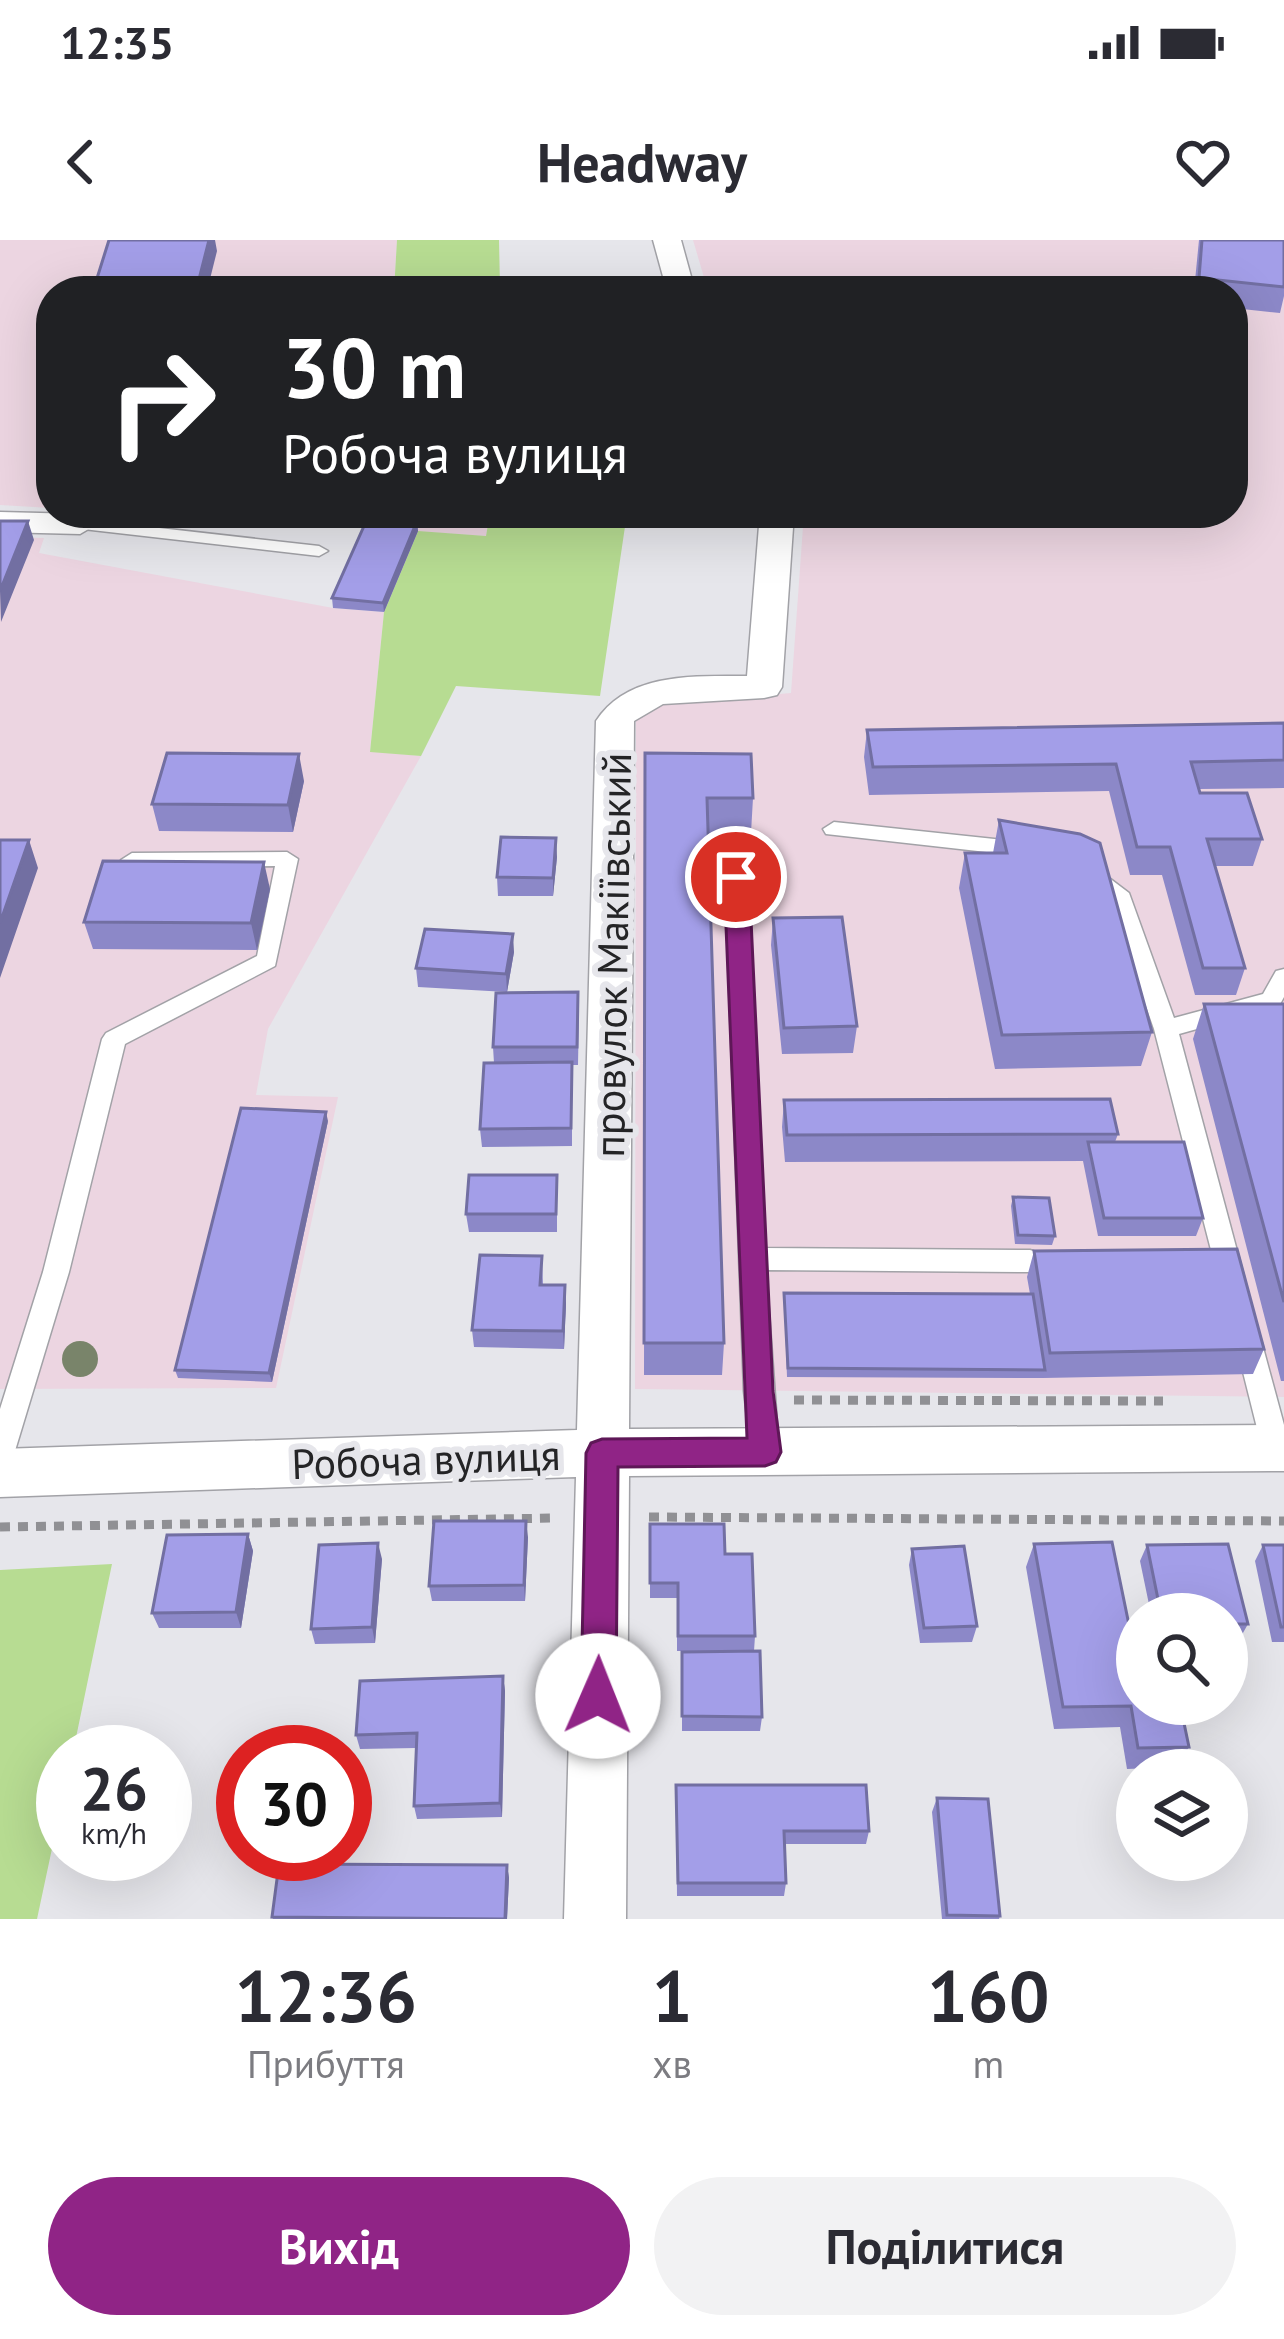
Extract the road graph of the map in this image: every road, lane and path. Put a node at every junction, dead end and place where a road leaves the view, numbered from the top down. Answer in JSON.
{"nodes":[{"id":1,"x":667,"y":240,"type":"edge"},
{"id":2,"x":677,"y":276,"type":"edge"},
{"id":3,"x":0,"y":522,"type":"edge"},
{"id":4,"x":36,"y":523,"type":"edge"},
{"id":5,"x":117,"y":528,"type":"edge"},
{"id":6,"x":776,"y":528,"type":"edge"},
{"id":7,"x":319,"y":550,"type":"dead end"},
{"id":8,"x":834,"y":829,"type":"dead end"},
{"id":9,"x":132,"y":860,"type":"edge"},
{"id":10,"x":736,"y":877,"type":"dead end"},
{"id":11,"x":1284,"y":977,"type":"edge"},
{"id":12,"x":1166,"y":1029,"type":"junction"},
{"id":13,"x":755,"y":1259,"type":"junction"},
{"id":14,"x":1030,"y":1261,"type":"edge"},
{"id":15,"x":1168,"y":1401,"type":"dead end"},
{"id":16,"x":762,"y":1427,"type":"junction"},
{"id":17,"x":1280,"y":1448,"type":"edge"},
{"id":18,"x":602,"y":1453,"type":"junction"},
{"id":19,"x":0,"y":1454,"type":"edge"},
{"id":20,"x":0,"y":1473,"type":"edge"},
{"id":21,"x":601,"y":1517,"type":"junction"},
{"id":22,"x":1284,"y":1521,"type":"edge"},
{"id":23,"x":0,"y":1527,"type":"edge"},
{"id":24,"x":595,"y":1919,"type":"edge"}],
"edges":[{"from":1,"to":2,"type":"street"},
{"from":3,"to":4,"type":"street"},
{"from":5,"to":7,"type":"lane"},
{"from":6,"to":18,"type":"street","name":"провулок Макіївський"},
{"from":8,"to":12,"type":"lane"},
{"from":9,"to":19,"type":"lane"},
{"from":10,"to":13,"type":"lane"},
{"from":11,"to":12,"type":"lane"},
{"from":12,"to":17,"type":"lane"},
{"from":13,"to":14,"type":"lane"},
{"from":13,"to":16,"type":"lane"},
{"from":15,"to":16,"type":"path"},
{"from":16,"to":17,"type":"street","name":"Робоча вулиця"},
{"from":16,"to":18,"type":"street","name":"Робоча вулиця"},
{"from":18,"to":20,"type":"street","name":"Робоча вулиця"},
{"from":18,"to":21,"type":"street"},
{"from":21,"to":22,"type":"path"},
{"from":21,"to":23,"type":"path"},
{"from":21,"to":24,"type":"street"}]}
